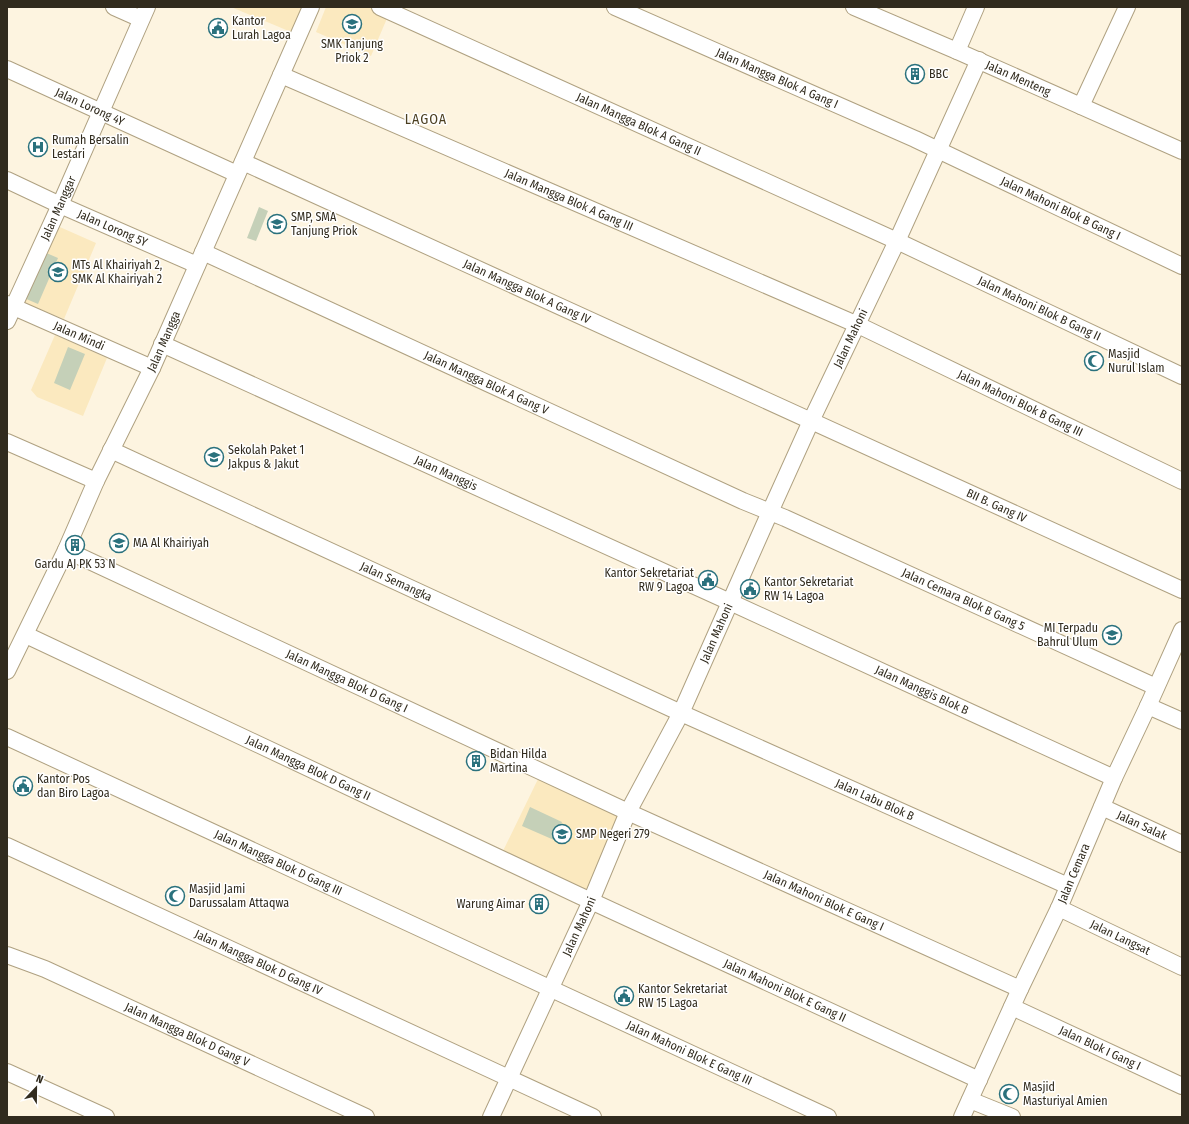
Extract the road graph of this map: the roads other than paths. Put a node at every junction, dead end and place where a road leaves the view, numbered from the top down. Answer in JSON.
{"nodes":[{"id":1,"x":114,"y":7,"type":"edge"},
{"id":2,"x":311,"y":7,"type":"edge"},
{"id":3,"x":380,"y":7,"type":"edge"},
{"id":4,"x":615,"y":7,"type":"edge"},
{"id":5,"x":854,"y":7,"type":"edge"},
{"id":6,"x":976,"y":7,"type":"edge"},
{"id":7,"x":1127,"y":7,"type":"edge"},
{"id":8,"x":144,"y":13,"type":"edge"},
{"id":9,"x":957,"y":51,"type":"junction"},
{"id":10,"x":979,"y":60,"type":"junction"},
{"id":11,"x":7,"y":69,"type":"edge"},
{"id":12,"x":281,"y":75,"type":"junction"},
{"id":13,"x":1081,"y":106,"type":"junction"},
{"id":14,"x":100,"y":112,"type":"junction"},
{"id":15,"x":939,"y":150,"type":"junction"},
{"id":16,"x":1182,"y":151,"type":"edge"},
{"id":17,"x":240,"y":168,"type":"junction"},
{"id":18,"x":7,"y":180,"type":"edge"},
{"id":19,"x":60,"y":205,"type":"junction"},
{"id":20,"x":898,"y":241,"type":"junction"},
{"id":21,"x":200,"y":259,"type":"junction"},
{"id":22,"x":1182,"y":266,"type":"edge"},
{"id":23,"x":9,"y":311,"type":"edge"},
{"id":24,"x":858,"y":325,"type":"junction"},
{"id":25,"x":162,"y":344,"type":"junction"},
{"id":26,"x":152,"y":368,"type":"junction"},
{"id":27,"x":1182,"y":376,"type":"edge"},
{"id":28,"x":811,"y":422,"type":"junction"},
{"id":29,"x":7,"y":442,"type":"edge"},
{"id":30,"x":111,"y":450,"type":"junction"},
{"id":31,"x":96,"y":481,"type":"junction"},
{"id":32,"x":1182,"y":481,"type":"edge"},
{"id":33,"x":770,"y":512,"type":"junction"},
{"id":34,"x":66,"y":550,"type":"junction"},
{"id":35,"x":1182,"y":590,"type":"edge"},
{"id":36,"x":730,"y":602,"type":"junction"},
{"id":37,"x":1182,"y":630,"type":"edge"},
{"id":38,"x":26,"y":635,"type":"junction"},
{"id":39,"x":7,"y":671,"type":"edge"},
{"id":40,"x":1156,"y":687,"type":"junction"},
{"id":41,"x":1148,"y":706,"type":"junction"},
{"id":42,"x":681,"y":713,"type":"junction"},
{"id":43,"x":1182,"y":720,"type":"edge"},
{"id":44,"x":7,"y":737,"type":"edge"},
{"id":45,"x":1114,"y":778,"type":"junction"},
{"id":46,"x":1102,"y":807,"type":"junction"},
{"id":47,"x":628,"y":812,"type":"junction"},
{"id":48,"x":1182,"y":844,"type":"edge"},
{"id":49,"x":7,"y":846,"type":"edge"},
{"id":50,"x":1068,"y":886,"type":"junction"},
{"id":51,"x":591,"y":901,"type":"junction"},
{"id":52,"x":1059,"y":908,"type":"junction"},
{"id":53,"x":7,"y":955,"type":"edge"},
{"id":54,"x":1182,"y":967,"type":"edge"},
{"id":55,"x":550,"y":988,"type":"junction"},
{"id":56,"x":1020,"y":989,"type":"junction"},
{"id":57,"x":1016,"y":1009,"type":"junction"},
{"id":58,"x":7,"y":1072,"type":"edge"},
{"id":59,"x":509,"y":1079,"type":"junction"},
{"id":60,"x":979,"y":1080,"type":"junction"},
{"id":61,"x":1182,"y":1086,"type":"edge"},
{"id":62,"x":970,"y":1100,"type":"junction"},
{"id":63,"x":106,"y":1117,"type":"edge"},
{"id":64,"x":366,"y":1117,"type":"edge"},
{"id":65,"x":491,"y":1117,"type":"edge"},
{"id":66,"x":593,"y":1117,"type":"edge"},
{"id":67,"x":828,"y":1117,"type":"edge"},
{"id":68,"x":962,"y":1117,"type":"edge"},
{"id":69,"x":1012,"y":1117,"type":"edge"}],
"edges":[{"from":1,"to":8,"type":"street"},
{"from":2,"to":12,"type":"street","name":"Jalan Mangga"},
{"from":3,"to":20,"type":"street","name":"Jalan Mangga Blok A Gang II"},
{"from":4,"to":15,"type":"street","name":"Jalan Mangga Blok A Gang I"},
{"from":5,"to":9,"type":"street","name":"Jalan Menteng"},
{"from":6,"to":9,"type":"street"},
{"from":7,"to":13,"type":"street"},
{"from":8,"to":14,"type":"street","name":"Jalan Manggar"},
{"from":9,"to":10,"type":"street","name":"Jalan Menteng"},
{"from":10,"to":13,"type":"street","name":"Jalan Menteng"},
{"from":10,"to":15,"type":"street","name":"Jalan Mahoni"},
{"from":11,"to":14,"type":"street","name":"Jalan Lorong 4Y"},
{"from":12,"to":17,"type":"street","name":"Jalan Mangga"},
{"from":12,"to":24,"type":"street","name":"Jalan Mangga Blok A Gang III"},
{"from":13,"to":16,"type":"street","name":"Jalan Menteng"},
{"from":14,"to":17,"type":"street","name":"Jalan Lorong 4Y"},
{"from":14,"to":19,"type":"street","name":"Jalan Manggar"},
{"from":15,"to":20,"type":"street","name":"Jalan Mahoni"},
{"from":15,"to":22,"type":"street","name":"Jalan Mahoni Blok B Gang I"},
{"from":17,"to":21,"type":"street","name":"Jalan Mangga"},
{"from":17,"to":28,"type":"street","name":"Jalan Mangga Blok A Gang IV"},
{"from":18,"to":19,"type":"street","name":"Jalan Lorong 5Y"},
{"from":19,"to":21,"type":"street","name":"Jalan Lorong 5Y"},
{"from":19,"to":23,"type":"street","name":"Jalan Manggar"},
{"from":20,"to":24,"type":"street","name":"Jalan Mahoni"},
{"from":20,"to":27,"type":"street","name":"Jalan Mahoni Blok B Gang II"},
{"from":21,"to":25,"type":"street","name":"Jalan Mangga"},
{"from":21,"to":33,"type":"street","name":"Jalan Mangga Blok A Gang V"},
{"from":23,"to":26,"type":"street","name":"Jalan Mindi"},
{"from":24,"to":28,"type":"street","name":"Jalan Mahoni"},
{"from":24,"to":32,"type":"street","name":"Jalan Mahoni Blok B Gang III"},
{"from":25,"to":26,"type":"street","name":"Jalan Mangga"},
{"from":25,"to":36,"type":"street","name":"Jalan Manggis"},
{"from":26,"to":30,"type":"street","name":"Jalan Mangga"},
{"from":28,"to":33,"type":"street","name":"Jalan Mahoni"},
{"from":28,"to":35,"type":"street","name":"BII B. Gang IV"},
{"from":29,"to":31,"type":"street"},
{"from":30,"to":31,"type":"street","name":"Jalan Mangga"},
{"from":30,"to":42,"type":"street","name":"Jalan Semangka"},
{"from":31,"to":34,"type":"street","name":"Jalan Mangga"},
{"from":33,"to":36,"type":"street","name":"Jalan Mahoni"},
{"from":33,"to":40,"type":"street","name":"Jalan Cemara Blok B Gang 5"},
{"from":34,"to":38,"type":"street","name":"Jalan Mangga"},
{"from":34,"to":47,"type":"street","name":"Jalan Mangga Blok D Gang I"},
{"from":36,"to":42,"type":"street","name":"Jalan Mahoni"},
{"from":36,"to":45,"type":"street","name":"Jalan Manggis Blok B"},
{"from":37,"to":40,"type":"street","name":"Jalan Cemara"},
{"from":38,"to":39,"type":"street","name":"Jalan Mangga"},
{"from":38,"to":51,"type":"street","name":"Jalan Mangga Blok D Gang II"},
{"from":40,"to":41,"type":"street","name":"Jalan Cemara"},
{"from":41,"to":43,"type":"street"},
{"from":41,"to":45,"type":"street","name":"Jalan Cemara"},
{"from":42,"to":47,"type":"street","name":"Jalan Mahoni"},
{"from":42,"to":50,"type":"street","name":"Jalan Labu Blok B"},
{"from":44,"to":55,"type":"street","name":"Jalan Mangga Blok D Gang III"},
{"from":45,"to":46,"type":"street","name":"Jalan Cemara"},
{"from":46,"to":48,"type":"street","name":"Jalan Salak"},
{"from":46,"to":50,"type":"street","name":"Jalan Cemara"},
{"from":47,"to":51,"type":"street","name":"Jalan Mahoni"},
{"from":47,"to":56,"type":"street","name":"Jalan Mahoni Blok E Gang I"},
{"from":49,"to":59,"type":"street","name":"Jalan Mangga Blok D Gang IV"},
{"from":50,"to":52,"type":"street","name":"Jalan Cemara"},
{"from":51,"to":55,"type":"street","name":"Jalan Mahoni"},
{"from":51,"to":60,"type":"street","name":"Jalan Mahoni Blok E Gang II"},
{"from":52,"to":54,"type":"street","name":"Jalan Langsat"},
{"from":52,"to":56,"type":"street","name":"Jalan Cemara"},
{"from":53,"to":64,"type":"street","name":"Jalan Mangga Blok D Gang V"},
{"from":55,"to":59,"type":"street","name":"Jalan Mahoni"},
{"from":55,"to":67,"type":"street","name":"Jalan Mahoni Blok E Gang III"},
{"from":56,"to":57,"type":"street","name":"Jalan Cemara"},
{"from":57,"to":60,"type":"street","name":"Jalan Cemara"},
{"from":57,"to":61,"type":"street","name":"Jalan Blok I Gang I"},
{"from":58,"to":63,"type":"street"},
{"from":59,"to":65,"type":"street","name":"Jalan Mahoni"},
{"from":59,"to":66,"type":"street","name":"Jalan Mangga Blok D Gang IV"},
{"from":60,"to":62,"type":"street","name":"Jalan Cemara"},
{"from":62,"to":68,"type":"street","name":"Jalan Cemara"},
{"from":62,"to":69,"type":"street"}]}
